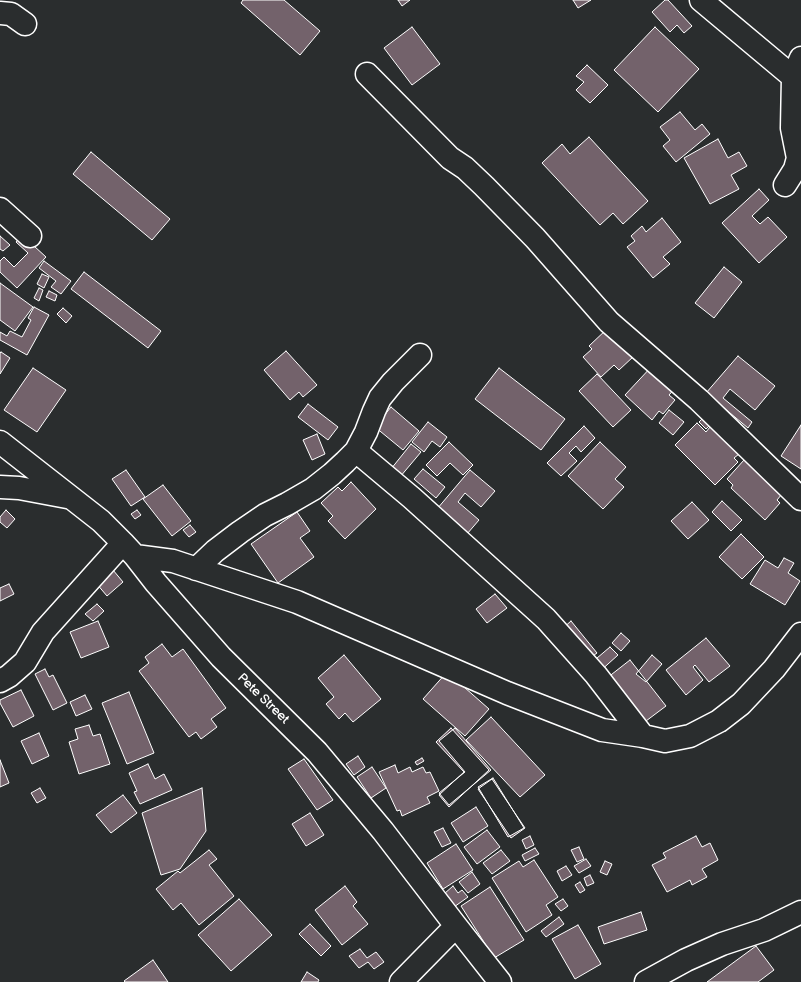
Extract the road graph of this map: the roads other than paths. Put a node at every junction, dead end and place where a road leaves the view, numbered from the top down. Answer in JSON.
{"nodes":[{"id":1,"x":701,"y":0,"type":"edge"},
{"id":2,"x":0,"y":13,"type":"edge"},
{"id":3,"x":25,"y":24,"type":"dead end"},
{"id":4,"x":797,"y":67,"type":"edge"},
{"id":5,"x":367,"y":74,"type":"dead end"},
{"id":6,"x":785,"y":185,"type":"dead end"},
{"id":7,"x":0,"y":209,"type":"edge"},
{"id":8,"x":30,"y":236,"type":"dead end"},
{"id":9,"x":420,"y":355,"type":"dead end"},
{"id":10,"x":0,"y":442,"type":"edge"},
{"id":11,"x":356,"y":451,"type":"junction"},
{"id":12,"x":0,"y":487,"type":"edge"},
{"id":13,"x":70,"y":497,"type":"junction"},
{"id":14,"x":801,"y":499,"type":"edge"},
{"id":15,"x":129,"y":549,"type":"junction"},
{"id":16,"x":196,"y":569,"type":"junction"},
{"id":17,"x":801,"y":634,"type":"edge"},
{"id":18,"x":0,"y":681,"type":"edge"},
{"id":19,"x":643,"y":736,"type":"junction"},
{"id":20,"x":801,"y":912,"type":"edge"},
{"id":21,"x":456,"y":926,"type":"junction"},
{"id":22,"x":401,"y":982,"type":"edge"},
{"id":23,"x":500,"y":982,"type":"edge"},
{"id":24,"x":646,"y":982,"type":"edge"}],
"edges":[{"from":1,"to":4,"type":"street"},
{"from":2,"to":3,"type":"street"},
{"from":4,"to":6,"type":"street"},
{"from":5,"to":14,"type":"street"},
{"from":7,"to":8,"type":"street"},
{"from":9,"to":11,"type":"street"},
{"from":10,"to":13,"type":"street","name":"Pete Street"},
{"from":11,"to":16,"type":"street"},
{"from":11,"to":19,"type":"street"},
{"from":12,"to":13,"type":"street"},
{"from":13,"to":15,"type":"street","name":"Pete Street"},
{"from":15,"to":16,"type":"street"},
{"from":15,"to":18,"type":"street"},
{"from":15,"to":21,"type":"street","name":"Pete Street"},
{"from":16,"to":19,"type":"street"},
{"from":17,"to":19,"type":"street"},
{"from":20,"to":24,"type":"street"},
{"from":21,"to":22,"type":"street"},
{"from":21,"to":23,"type":"street","name":"Pete Street"}]}
